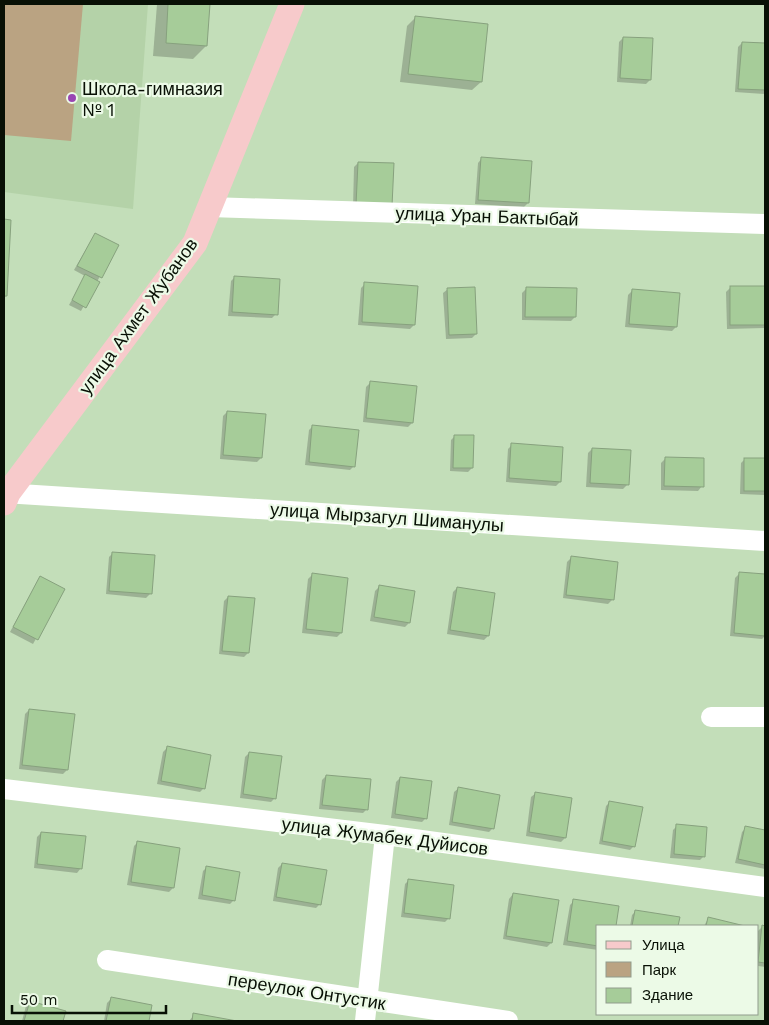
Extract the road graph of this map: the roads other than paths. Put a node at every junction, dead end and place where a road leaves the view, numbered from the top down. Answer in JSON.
{"nodes":[{"id":1,"x":292,"y":4,"type":"edge"},
{"id":2,"x":210,"y":207,"type":"junction"},
{"id":3,"x":765,"y":224,"type":"edge"},
{"id":4,"x":5,"y":496,"type":"edge"},
{"id":5,"x":765,"y":541,"type":"edge"},
{"id":6,"x":711,"y":717,"type":"dead end"},
{"id":7,"x":765,"y":717,"type":"edge"},
{"id":8,"x":4,"y":789,"type":"edge"},
{"id":9,"x":386,"y":835,"type":"junction"},
{"id":10,"x":765,"y":887,"type":"edge"},
{"id":11,"x":107,"y":960,"type":"dead end"},
{"id":12,"x":367,"y":1000,"type":"junction"},
{"id":13,"x":365,"y":1021,"type":"edge"},
{"id":14,"x":508,"y":1021,"type":"edge"}],
"edges":[{"from":1,"to":2,"type":"main road","name":"улица Ахмет Жубанов"},
{"from":2,"to":3,"type":"street","name":"улица Уран Бактыбай"},
{"from":2,"to":4,"type":"main road","name":"улица Ахмет Жубанов"},
{"from":4,"to":5,"type":"street","name":"улица Мырзагул Шиманулы"},
{"from":6,"to":7,"type":"street"},
{"from":8,"to":9,"type":"street","name":"улица Жумабек Дуйисов"},
{"from":9,"to":10,"type":"street","name":"улица Жумабек Дуйисов"},
{"from":9,"to":12,"type":"street"},
{"from":11,"to":12,"type":"street","name":"переулок Онтустик"},
{"from":12,"to":13,"type":"street"},
{"from":12,"to":14,"type":"street","name":"переулок Онтустик"}]}
